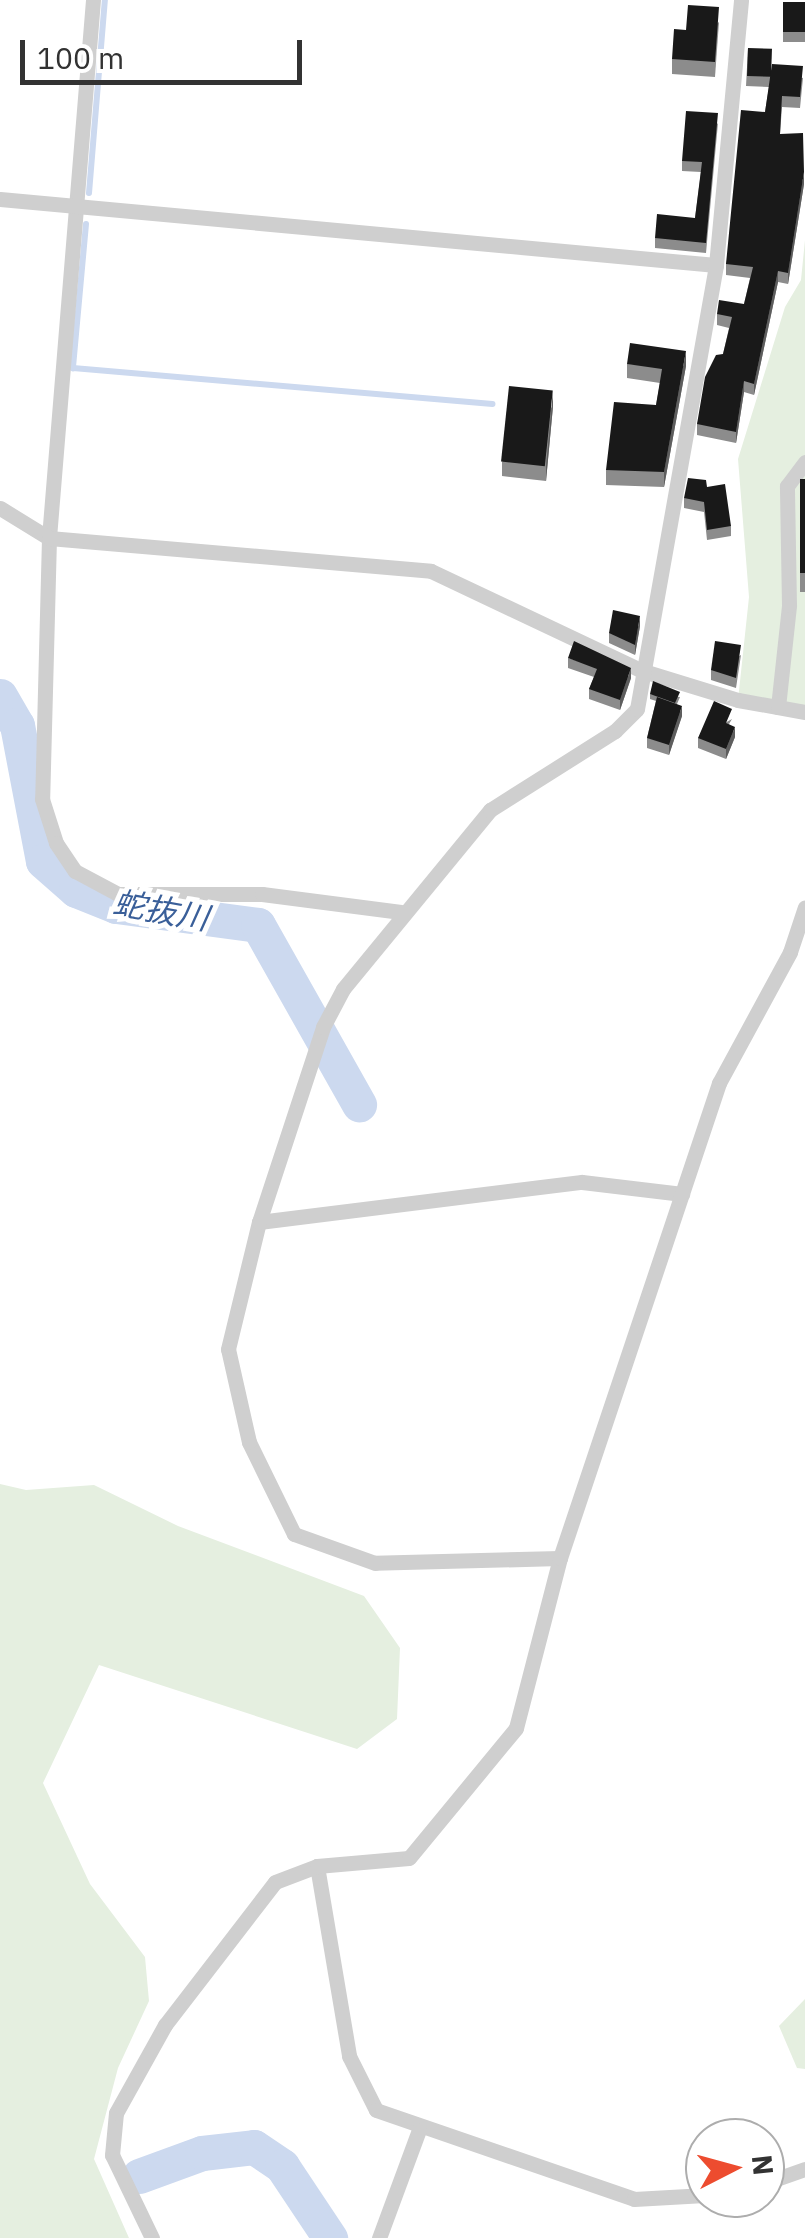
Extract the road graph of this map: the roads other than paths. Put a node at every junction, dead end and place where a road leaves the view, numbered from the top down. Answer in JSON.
{"nodes":[{"id":1,"x":92,"y":0,"type":"edge"},
{"id":2,"x":741,"y":0,"type":"edge"},
{"id":3,"x":0,"y":199,"type":"edge"},
{"id":4,"x":75,"y":208,"type":"junction"},
{"id":5,"x":716,"y":264,"type":"junction"},
{"id":6,"x":805,"y":462,"type":"edge"},
{"id":7,"x":0,"y":508,"type":"edge"},
{"id":8,"x":49,"y":538,"type":"junction"},
{"id":9,"x":640,"y":670,"type":"junction"},
{"id":10,"x":778,"y":708,"type":"junction"},
{"id":11,"x":805,"y":712,"type":"edge"},
{"id":12,"x":805,"y":907,"type":"edge"},
{"id":13,"x":401,"y":912,"type":"junction"},
{"id":14,"x":682,"y":1194,"type":"junction"},
{"id":15,"x":259,"y":1222,"type":"junction"},
{"id":16,"x":560,"y":1558,"type":"junction"},
{"id":17,"x":317,"y":1866,"type":"junction"},
{"id":18,"x":420,"y":2130,"type":"junction"},
{"id":19,"x":685,"y":2196,"type":"edge"},
{"id":20,"x":152,"y":2238,"type":"edge"},
{"id":21,"x":380,"y":2238,"type":"edge"}],
"edges":[{"from":1,"to":4,"type":"street"},
{"from":2,"to":5,"type":"street"},
{"from":3,"to":4,"type":"street"},
{"from":4,"to":5,"type":"street"},
{"from":4,"to":8,"type":"street"},
{"from":5,"to":9,"type":"street"},
{"from":6,"to":10,"type":"street"},
{"from":7,"to":8,"type":"street"},
{"from":8,"to":9,"type":"street"},
{"from":8,"to":13,"type":"street"},
{"from":9,"to":10,"type":"street"},
{"from":9,"to":13,"type":"street"},
{"from":10,"to":11,"type":"street"},
{"from":12,"to":14,"type":"street"},
{"from":13,"to":15,"type":"street"},
{"from":14,"to":15,"type":"street"},
{"from":14,"to":16,"type":"street"},
{"from":15,"to":16,"type":"street"},
{"from":16,"to":17,"type":"street"},
{"from":17,"to":18,"type":"street"},
{"from":17,"to":20,"type":"street"},
{"from":18,"to":19,"type":"street"},
{"from":18,"to":21,"type":"street"}]}
